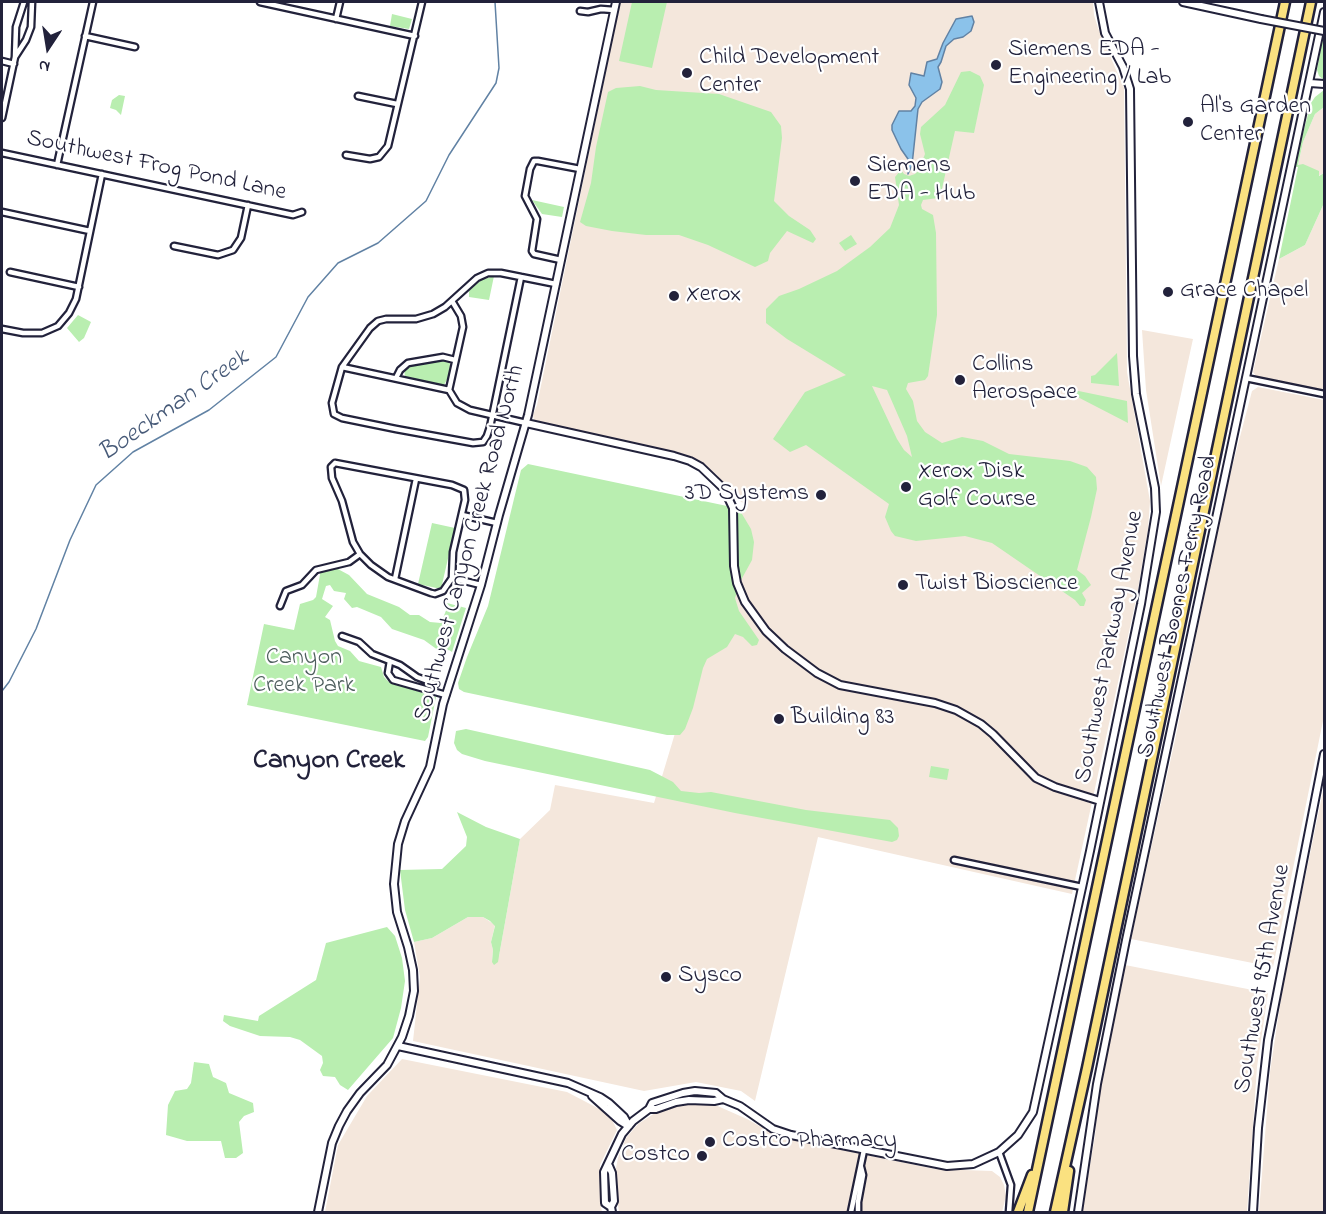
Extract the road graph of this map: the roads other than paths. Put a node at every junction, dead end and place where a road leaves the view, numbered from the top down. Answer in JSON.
{"nodes":[{"id":1,"x":24,"y":2,"type":"edge"},
{"id":2,"x":32,"y":2,"type":"edge"},
{"id":3,"x":93,"y":2,"type":"edge"},
{"id":4,"x":260,"y":2,"type":"edge"},
{"id":5,"x":340,"y":2,"type":"edge"},
{"id":6,"x":422,"y":2,"type":"edge"},
{"id":7,"x":616,"y":2,"type":"edge"},
{"id":8,"x":1099,"y":2,"type":"edge"},
{"id":9,"x":1183,"y":2,"type":"edge"},
{"id":10,"x":1285,"y":2,"type":"edge"},
{"id":11,"x":1311,"y":2,"type":"edge"},
{"id":12,"x":614,"y":10,"type":"junction"},
{"id":13,"x":580,"y":11,"type":"dead end"},
{"id":14,"x":1324,"y":12,"type":"edge"},
{"id":15,"x":336,"y":19,"type":"junction"},
{"id":16,"x":1324,"y":31,"type":"edge"},
{"id":17,"x":85,"y":36,"type":"junction"},
{"id":18,"x":415,"y":36,"type":"junction"},
{"id":19,"x":135,"y":47,"type":"dead end"},
{"id":20,"x":15,"y":57,"type":"junction"},
{"id":21,"x":2,"y":61,"type":"edge"},
{"id":22,"x":14,"y":64,"type":"junction"},
{"id":23,"x":1310,"y":83,"type":"junction"},
{"id":24,"x":1324,"y":84,"type":"edge"},
{"id":25,"x":358,"y":96,"type":"dead end"},
{"id":26,"x":397,"y":104,"type":"junction"},
{"id":27,"x":2,"y":117,"type":"edge"},
{"id":28,"x":2,"y":153,"type":"edge"},
{"id":29,"x":346,"y":155,"type":"dead end"},
{"id":30,"x":57,"y":165,"type":"junction"},
{"id":31,"x":580,"y":169,"type":"junction"},
{"id":32,"x":102,"y":174,"type":"junction"},
{"id":33,"x":248,"y":205,"type":"junction"},
{"id":34,"x":2,"y":212,"type":"edge"},
{"id":35,"x":302,"y":212,"type":"dead end"},
{"id":36,"x":90,"y":231,"type":"junction"},
{"id":37,"x":174,"y":246,"type":"dead end"},
{"id":38,"x":561,"y":260,"type":"junction"},
{"id":39,"x":10,"y":272,"type":"dead end"},
{"id":40,"x":521,"y":277,"type":"junction"},
{"id":41,"x":556,"y":284,"type":"junction"},
{"id":42,"x":78,"y":287,"type":"junction"},
{"id":43,"x":452,"y":301,"type":"junction"},
{"id":44,"x":2,"y":328,"type":"edge"},
{"id":45,"x":455,"y":360,"type":"junction"},
{"id":46,"x":342,"y":367,"type":"junction"},
{"id":47,"x":396,"y":378,"type":"junction"},
{"id":48,"x":1246,"y":378,"type":"junction"},
{"id":49,"x":449,"y":390,"type":"junction"},
{"id":50,"x":1324,"y":394,"type":"edge"},
{"id":51,"x":493,"y":416,"type":"junction"},
{"id":52,"x":526,"y":423,"type":"junction"},
{"id":53,"x":416,"y":478,"type":"junction"},
{"id":54,"x":462,"y":515,"type":"junction"},
{"id":55,"x":497,"y":523,"type":"junction"},
{"id":56,"x":360,"y":554,"type":"junction"},
{"id":57,"x":452,"y":578,"type":"junction"},
{"id":58,"x":395,"y":579,"type":"junction"},
{"id":59,"x":482,"y":585,"type":"junction"},
{"id":60,"x":280,"y":606,"type":"dead end"},
{"id":61,"x":342,"y":636,"type":"dead end"},
{"id":62,"x":390,"y":661,"type":"junction"},
{"id":63,"x":435,"y":684,"type":"dead end"},
{"id":64,"x":446,"y":695,"type":"junction"},
{"id":65,"x":1324,"y":754,"type":"edge"},
{"id":66,"x":1323,"y":769,"type":"edge"},
{"id":67,"x":1100,"y":801,"type":"junction"},
{"id":68,"x":954,"y":860,"type":"dead end"},
{"id":69,"x":1082,"y":887,"type":"junction"},
{"id":70,"x":398,"y":1046,"type":"junction"},
{"id":71,"x":1078,"y":1102,"type":"junction"},
{"id":72,"x":629,"y":1126,"type":"junction"},
{"id":73,"x":1043,"y":1144,"type":"junction"},
{"id":74,"x":864,"y":1150,"type":"junction"},
{"id":75,"x":999,"y":1152,"type":"junction"},
{"id":76,"x":861,"y":1167,"type":"junction"},
{"id":77,"x":611,"y":1210,"type":"edge"},
{"id":78,"x":318,"y":1212,"type":"edge"},
{"id":79,"x":851,"y":1212,"type":"edge"},
{"id":80,"x":858,"y":1212,"type":"edge"},
{"id":81,"x":1009,"y":1212,"type":"edge"},
{"id":82,"x":1018,"y":1212,"type":"edge"},
{"id":83,"x":1028,"y":1212,"type":"edge"},
{"id":84,"x":1054,"y":1212,"type":"edge"},
{"id":85,"x":1063,"y":1212,"type":"edge"},
{"id":86,"x":1078,"y":1212,"type":"edge"},
{"id":87,"x":1253,"y":1212,"type":"edge"}],
"edges":[{"from":1,"to":20,"type":"street"},
{"from":2,"to":20,"type":"street"},
{"from":3,"to":17,"type":"street"},
{"from":4,"to":15,"type":"street"},
{"from":5,"to":15,"type":"street"},
{"from":6,"to":18,"type":"street"},
{"from":7,"to":12,"type":"street","name":"Southwest Canyon Creek Road North"},
{"from":8,"to":67,"type":"street","name":"Southwest Parkway Avenue"},
{"from":9,"to":16,"type":"street","bridge":true},
{"from":10,"to":73,"type":"highway"},
{"from":11,"to":71,"type":"highway"},
{"from":12,"to":13,"type":"street"},
{"from":12,"to":31,"type":"street","name":"Southwest Canyon Creek Road North"},
{"from":14,"to":23,"type":"street","name":"Southwest Boones Ferry Road"},
{"from":15,"to":18,"type":"street"},
{"from":17,"to":19,"type":"street"},
{"from":17,"to":30,"type":"street"},
{"from":18,"to":26,"type":"street"},
{"from":20,"to":22,"type":"street"},
{"from":21,"to":22,"type":"street"},
{"from":22,"to":27,"type":"street"},
{"from":23,"to":24,"type":"street"},
{"from":23,"to":48,"type":"street","name":"Southwest Boones Ferry Road"},
{"from":25,"to":26,"type":"street"},
{"from":26,"to":29,"type":"street"},
{"from":28,"to":30,"type":"street","name":"Southwest Frog Pond Lane"},
{"from":30,"to":32,"type":"street","name":"Southwest Frog Pond Lane"},
{"from":31,"to":38,"type":"street","name":"Southwest Canyon Creek Road North"},
{"from":31,"to":38,"type":"street"},
{"from":32,"to":33,"type":"street","name":"Southwest Frog Pond Lane"},
{"from":32,"to":36,"type":"street"},
{"from":33,"to":35,"type":"street","name":"Southwest Frog Pond Lane"},
{"from":33,"to":37,"type":"street"},
{"from":34,"to":36,"type":"street"},
{"from":36,"to":42,"type":"street"},
{"from":38,"to":41,"type":"street","name":"Southwest Canyon Creek Road North"},
{"from":39,"to":42,"type":"street"},
{"from":40,"to":41,"type":"street"},
{"from":40,"to":43,"type":"street"},
{"from":40,"to":51,"type":"street"},
{"from":41,"to":52,"type":"street","name":"Southwest Canyon Creek Road North"},
{"from":42,"to":44,"type":"street"},
{"from":43,"to":45,"type":"street"},
{"from":43,"to":46,"type":"street"},
{"from":45,"to":47,"type":"street"},
{"from":45,"to":49,"type":"street"},
{"from":46,"to":47,"type":"street"},
{"from":46,"to":51,"type":"street"},
{"from":47,"to":49,"type":"street"},
{"from":48,"to":50,"type":"street"},
{"from":48,"to":86,"type":"street","name":"Southwest Boones Ferry Road"},
{"from":49,"to":51,"type":"street"},
{"from":51,"to":52,"type":"street"},
{"from":52,"to":55,"type":"street","name":"Southwest Canyon Creek Road North"},
{"from":52,"to":67,"type":"street"},
{"from":53,"to":54,"type":"street"},
{"from":53,"to":56,"type":"street"},
{"from":53,"to":58,"type":"street"},
{"from":54,"to":55,"type":"street"},
{"from":54,"to":57,"type":"street"},
{"from":55,"to":59,"type":"street","name":"Southwest Canyon Creek Road North"},
{"from":56,"to":58,"type":"street"},
{"from":56,"to":60,"type":"street"},
{"from":57,"to":58,"type":"street"},
{"from":57,"to":59,"type":"street"},
{"from":59,"to":64,"type":"street","name":"Southwest Canyon Creek Road North"},
{"from":61,"to":62,"type":"street"},
{"from":62,"to":63,"type":"street"},
{"from":62,"to":64,"type":"street"},
{"from":64,"to":70,"type":"street","name":"Southwest Canyon Creek Road North"},
{"from":65,"to":66,"type":"street","name":"Southwest 95th Avenue"},
{"from":66,"to":87,"type":"street","name":"Southwest 95th Avenue"},
{"from":67,"to":69,"type":"street","name":"Southwest Parkway Avenue"},
{"from":68,"to":69,"type":"street"},
{"from":69,"to":75,"type":"street","name":"Southwest Parkway Avenue"},
{"from":70,"to":72,"type":"street"},
{"from":70,"to":78,"type":"street","name":"Southwest Canyon Creek Road North"},
{"from":71,"to":84,"type":"highway"},
{"from":71,"to":85,"type":"highway"},
{"from":72,"to":74,"type":"street"},
{"from":72,"to":77,"type":"street"},
{"from":73,"to":82,"type":"highway"},
{"from":73,"to":83,"type":"highway"},
{"from":74,"to":75,"type":"street"},
{"from":74,"to":76,"type":"street"},
{"from":75,"to":81,"type":"street"},
{"from":76,"to":79,"type":"street"},
{"from":76,"to":80,"type":"street"}]}
